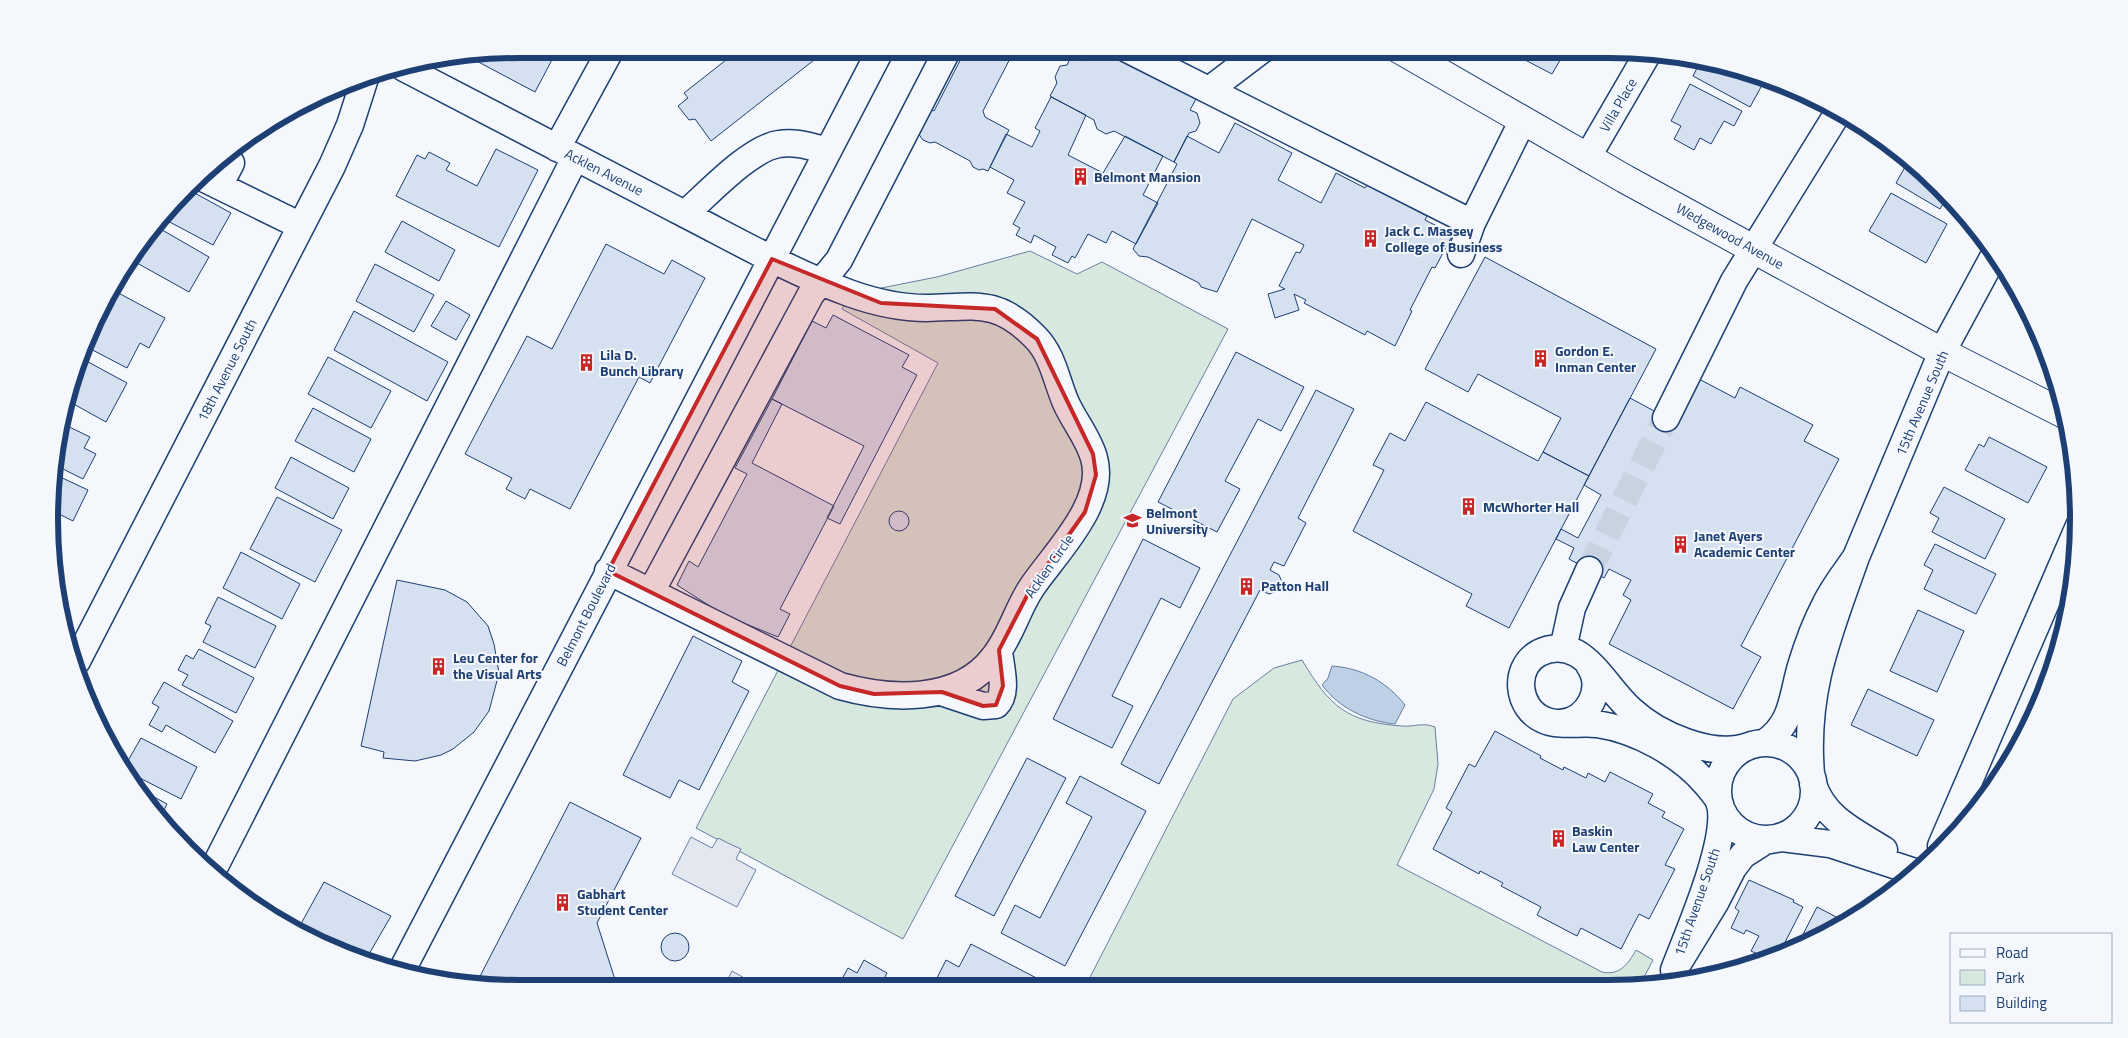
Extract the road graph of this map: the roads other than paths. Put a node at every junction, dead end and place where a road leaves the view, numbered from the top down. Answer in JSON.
{"nodes":[{"id":1,"x":607,"y":58,"type":"edge"},
{"id":2,"x":876,"y":58,"type":"edge"},
{"id":3,"x":943,"y":58,"type":"edge"},
{"id":4,"x":1145,"y":58,"type":"edge"},
{"id":5,"x":1251,"y":58,"type":"edge"},
{"id":6,"x":1430,"y":58,"type":"edge"},
{"id":7,"x":1645,"y":59,"type":"edge"},
{"id":8,"x":409,"y":71,"type":"edge"},
{"id":9,"x":363,"y":85,"type":"edge"},
{"id":10,"x":1209,"y":90,"type":"junction"},
{"id":11,"x":1836,"y":117,"type":"edge"},
{"id":12,"x":1522,"y":122,"type":"junction"},
{"id":13,"x":828,"y":151,"type":"junction"},
{"id":14,"x":566,"y":153,"type":"junction"},
{"id":15,"x":1587,"y":158,"type":"junction"},
{"id":16,"x":228,"y":161,"type":"edge"},
{"id":17,"x":211,"y":182,"type":"edge"},
{"id":18,"x":685,"y":214,"type":"junction"},
{"id":19,"x":1472,"y":223,"type":"junction"},
{"id":20,"x":300,"y":226,"type":"junction"},
{"id":21,"x":1755,"y":250,"type":"junction"},
{"id":22,"x":1461,"y":254,"type":"dead end"},
{"id":23,"x":772,"y":259,"type":"junction"},
{"id":24,"x":1991,"y":261,"type":"edge"},
{"id":25,"x":813,"y":279,"type":"junction"},
{"id":26,"x":1942,"y":352,"type":"junction"},
{"id":27,"x":2058,"y":411,"type":"edge"},
{"id":28,"x":1666,"y":418,"type":"tunnel mouth"},
{"id":29,"x":2070,"y":547,"type":"edge"},
{"id":30,"x":1856,"y":557,"type":"junction"},
{"id":31,"x":1589,"y":570,"type":"tunnel mouth"},
{"id":32,"x":608,"y":571,"type":"junction"},
{"id":33,"x":651,"y":592,"type":"junction"},
{"id":34,"x":1563,"y":649,"type":"junction"},
{"id":35,"x":999,"y":650,"type":"junction"},
{"id":36,"x":79,"y":657,"type":"edge"},
{"id":37,"x":1586,"y":661,"type":"junction"},
{"id":38,"x":941,"y":692,"type":"junction"},
{"id":39,"x":1555,"y":723,"type":"junction"},
{"id":40,"x":1756,"y":745,"type":"junction"},
{"id":41,"x":1812,"y":779,"type":"junction"},
{"id":42,"x":1720,"y":803,"type":"junction"},
{"id":43,"x":1947,"y":833,"type":"edge"},
{"id":44,"x":1772,"y":838,"type":"junction"},
{"id":45,"x":215,"y":866,"type":"edge"},
{"id":46,"x":1910,"y":868,"type":"edge"},
{"id":47,"x":1909,"y":870,"type":"edge"},
{"id":48,"x":404,"y":966,"type":"edge"},
{"id":49,"x":1671,"y":977,"type":"edge"},
{"id":50,"x":1671,"y":977,"type":"edge"}],
"edges":[{"from":1,"to":14,"type":"street"},
{"from":2,"to":13,"type":"street","name":"Belmont Boulevard"},
{"from":3,"to":25,"type":"street"},
{"from":4,"to":10,"type":"street"},
{"from":5,"to":10,"type":"street"},
{"from":6,"to":12,"type":"main road","name":"Wedgewood Avenue"},
{"from":7,"to":15,"type":"street","name":"Villa Place"},
{"from":8,"to":14,"type":"street","name":"Acklen Avenue"},
{"from":9,"to":20,"type":"street","name":"18th Avenue South"},
{"from":10,"to":19,"type":"street"},
{"from":11,"to":21,"type":"street"},
{"from":12,"to":15,"type":"main road","name":"Wedgewood Avenue"},
{"from":12,"to":19,"type":"street"},
{"from":13,"to":18,"type":"street"},
{"from":13,"to":23,"type":"street","name":"Belmont Boulevard"},
{"from":14,"to":18,"type":"street","name":"Acklen Avenue"},
{"from":14,"to":45,"type":"street"},
{"from":15,"to":21,"type":"main road","name":"Wedgewood Avenue"},
{"from":16,"to":17,"type":"street"},
{"from":17,"to":20,"type":"street"},
{"from":18,"to":23,"type":"street","name":"Acklen Avenue"},
{"from":19,"to":22,"type":"street"},
{"from":20,"to":36,"type":"street","name":"18th Avenue South"},
{"from":21,"to":26,"type":"main road","name":"Wedgewood Avenue"},
{"from":21,"to":28,"type":"street"},
{"from":23,"to":25,"type":"street","name":"Acklen Avenue"},
{"from":23,"to":32,"type":"street","name":"Belmont Boulevard"},
{"from":24,"to":26,"type":"street","name":"15th Avenue South"},
{"from":25,"to":33,"type":"street"},
{"from":25,"to":35,"type":"street","name":"Acklen Circle"},
{"from":26,"to":27,"type":"main road","name":"Wedgewood Avenue"},
{"from":26,"to":30,"type":"street","name":"15th Avenue South"},
{"from":29,"to":43,"type":"street"},
{"from":30,"to":40,"type":"street","name":"15th Avenue South"},
{"from":30,"to":41,"type":"street","name":"15th Avenue South"},
{"from":31,"to":34,"type":"street"},
{"from":32,"to":33,"type":"street","name":"Acklen Circle"},
{"from":32,"to":48,"type":"street","name":"Belmont Boulevard"},
{"from":33,"to":38,"type":"street","name":"Acklen Circle"},
{"from":34,"to":37,"type":"street"},
{"from":34,"to":39,"type":"street"},
{"from":35,"to":38,"type":"street","name":"Acklen Circle"},
{"from":35,"to":38,"type":"street"},
{"from":37,"to":39,"type":"street"},
{"from":37,"to":40,"type":"street"},
{"from":39,"to":42,"type":"street"},
{"from":40,"to":41,"type":"street"},
{"from":40,"to":42,"type":"street"},
{"from":41,"to":44,"type":"street"},
{"from":41,"to":46,"type":"street"},
{"from":42,"to":44,"type":"street"},
{"from":42,"to":49,"type":"street","name":"15th Avenue South"},
{"from":44,"to":47,"type":"street"},
{"from":44,"to":50,"type":"street","name":"15th Avenue South"}]}
